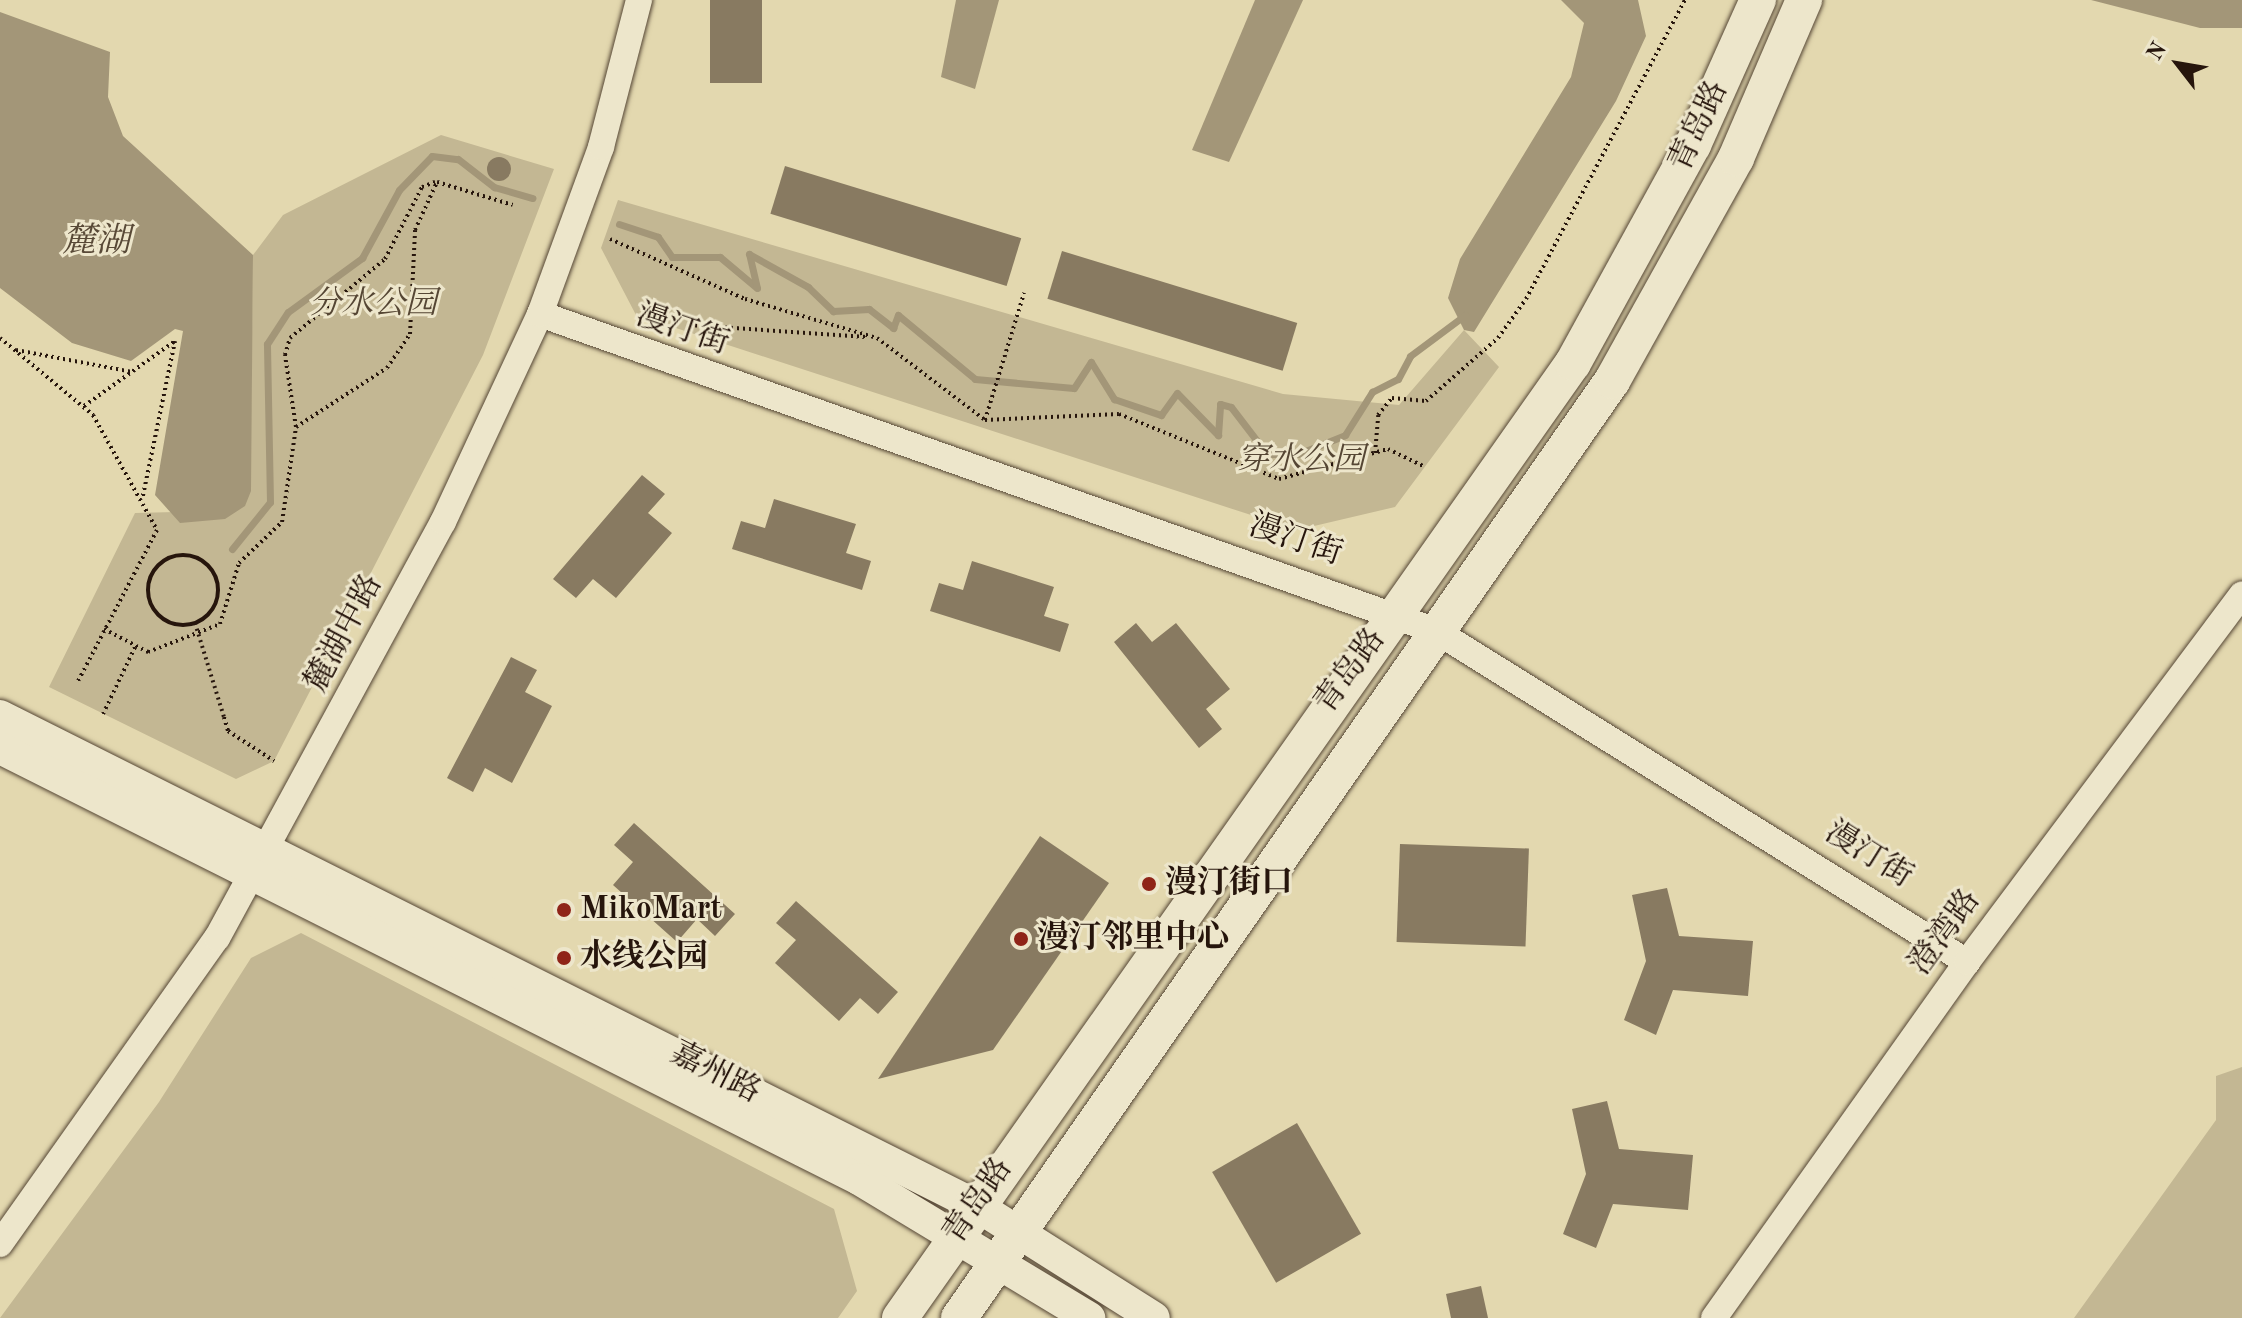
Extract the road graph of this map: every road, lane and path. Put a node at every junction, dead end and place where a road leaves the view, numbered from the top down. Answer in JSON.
{"nodes":[{"id":1,"x":639,"y":0,"type":"edge"},
{"id":2,"x":1685,"y":0,"type":"edge"},
{"id":3,"x":1758,"y":0,"type":"edge"},
{"id":4,"x":1804,"y":0,"type":"edge"},
{"id":5,"x":437,"y":182,"type":"junction"},
{"id":6,"x":513,"y":205,"type":"dead end"},
{"id":7,"x":610,"y":239,"type":"dead end"},
{"id":8,"x":1024,"y":293,"type":"dead end"},
{"id":9,"x":540,"y":314,"type":"junction"},
{"id":10,"x":689,"y":325,"type":"dead end"},
{"id":11,"x":0,"y":338,"type":"edge"},
{"id":12,"x":877,"y":338,"type":"junction"},
{"id":13,"x":13,"y":349,"type":"junction"},
{"id":14,"x":132,"y":372,"type":"junction"},
{"id":15,"x":83,"y":407,"type":"junction"},
{"id":16,"x":985,"y":420,"type":"junction"},
{"id":17,"x":296,"y":427,"type":"junction"},
{"id":18,"x":1375,"y":453,"type":"junction"},
{"id":19,"x":1425,"y":467,"type":"dead end"},
{"id":20,"x":142,"y":503,"type":"junction"},
{"id":21,"x":2242,"y":595,"type":"edge"},
{"id":22,"x":1394,"y":612,"type":"junction"},
{"id":23,"x":195,"y":623,"type":"junction"},
{"id":24,"x":104,"y":629,"type":"junction"},
{"id":25,"x":1436,"y":631,"type":"junction"},
{"id":26,"x":136,"y":645,"type":"junction"},
{"id":27,"x":77,"y":683,"type":"dead end"},
{"id":28,"x":103,"y":714,"type":"dead end"},
{"id":29,"x":0,"y":716,"type":"edge"},
{"id":30,"x":0,"y":748,"type":"edge"},
{"id":31,"x":274,"y":761,"type":"dead end"},
{"id":32,"x":259,"y":863,"type":"junction"},
{"id":33,"x":1967,"y":962,"type":"junction"},
{"id":34,"x":967,"y":1220,"type":"junction"},
{"id":35,"x":1017,"y":1229,"type":"junction"},
{"id":36,"x":0,"y":1244,"type":"edge"},
{"id":37,"x":998,"y":1260,"type":"junction"},
{"id":38,"x":900,"y":1318,"type":"edge"},
{"id":39,"x":959,"y":1318,"type":"edge"},
{"id":40,"x":1089,"y":1318,"type":"edge"},
{"id":41,"x":1154,"y":1318,"type":"edge"},
{"id":42,"x":1714,"y":1318,"type":"edge"}],
"edges":[{"from":1,"to":9,"type":"street","name":"麓湖中路"},
{"from":2,"to":18,"type":"path"},
{"from":3,"to":22,"type":"main road","name":"青岛路"},
{"from":4,"to":25,"type":"main road","name":"青岛路"},
{"from":5,"to":6,"type":"path"},
{"from":5,"to":17,"type":"path"},
{"from":5,"to":17,"type":"path"},
{"from":7,"to":12,"type":"path"},
{"from":8,"to":16,"type":"path"},
{"from":9,"to":22,"type":"street","name":"漫汀街"},
{"from":9,"to":32,"type":"street","name":"麓湖中路"},
{"from":10,"to":12,"type":"path"},
{"from":11,"to":13,"type":"path"},
{"from":12,"to":16,"type":"path"},
{"from":13,"to":14,"type":"path"},
{"from":13,"to":15,"type":"path"},
{"from":14,"to":15,"type":"path"},
{"from":14,"to":20,"type":"path"},
{"from":15,"to":20,"type":"path"},
{"from":16,"to":18,"type":"path"},
{"from":17,"to":26,"type":"path"},
{"from":18,"to":19,"type":"path"},
{"from":20,"to":24,"type":"path"},
{"from":21,"to":33,"type":"street","name":"澄湾路"},
{"from":22,"to":25,"type":"street","name":"漫汀街"},
{"from":22,"to":34,"type":"main road","name":"青岛路"},
{"from":23,"to":23,"type":"path"},
{"from":23,"to":31,"type":"path","bridge":true},
{"from":24,"to":26,"type":"path"},
{"from":24,"to":27,"type":"path"},
{"from":25,"to":33,"type":"street","name":"漫汀街"},
{"from":25,"to":35,"type":"main road","name":"青岛路"},
{"from":26,"to":28,"type":"path"},
{"from":29,"to":32,"type":"street"},
{"from":30,"to":32,"type":"street"},
{"from":32,"to":34,"type":"street","name":"嘉州路"},
{"from":32,"to":36,"type":"street","name":"麓湖中路"},
{"from":33,"to":42,"type":"street","name":"澄湾路"},
{"from":34,"to":35,"type":"street","name":"嘉州路"},
{"from":34,"to":37,"type":"street","name":"嘉州路"},
{"from":34,"to":38,"type":"main road","name":"青岛路"},
{"from":35,"to":37,"type":"main road","name":"青岛路"},
{"from":35,"to":41,"type":"street","name":"嘉州路"},
{"from":37,"to":39,"type":"main road","name":"青岛路"},
{"from":37,"to":40,"type":"street","name":"嘉州路"}]}
